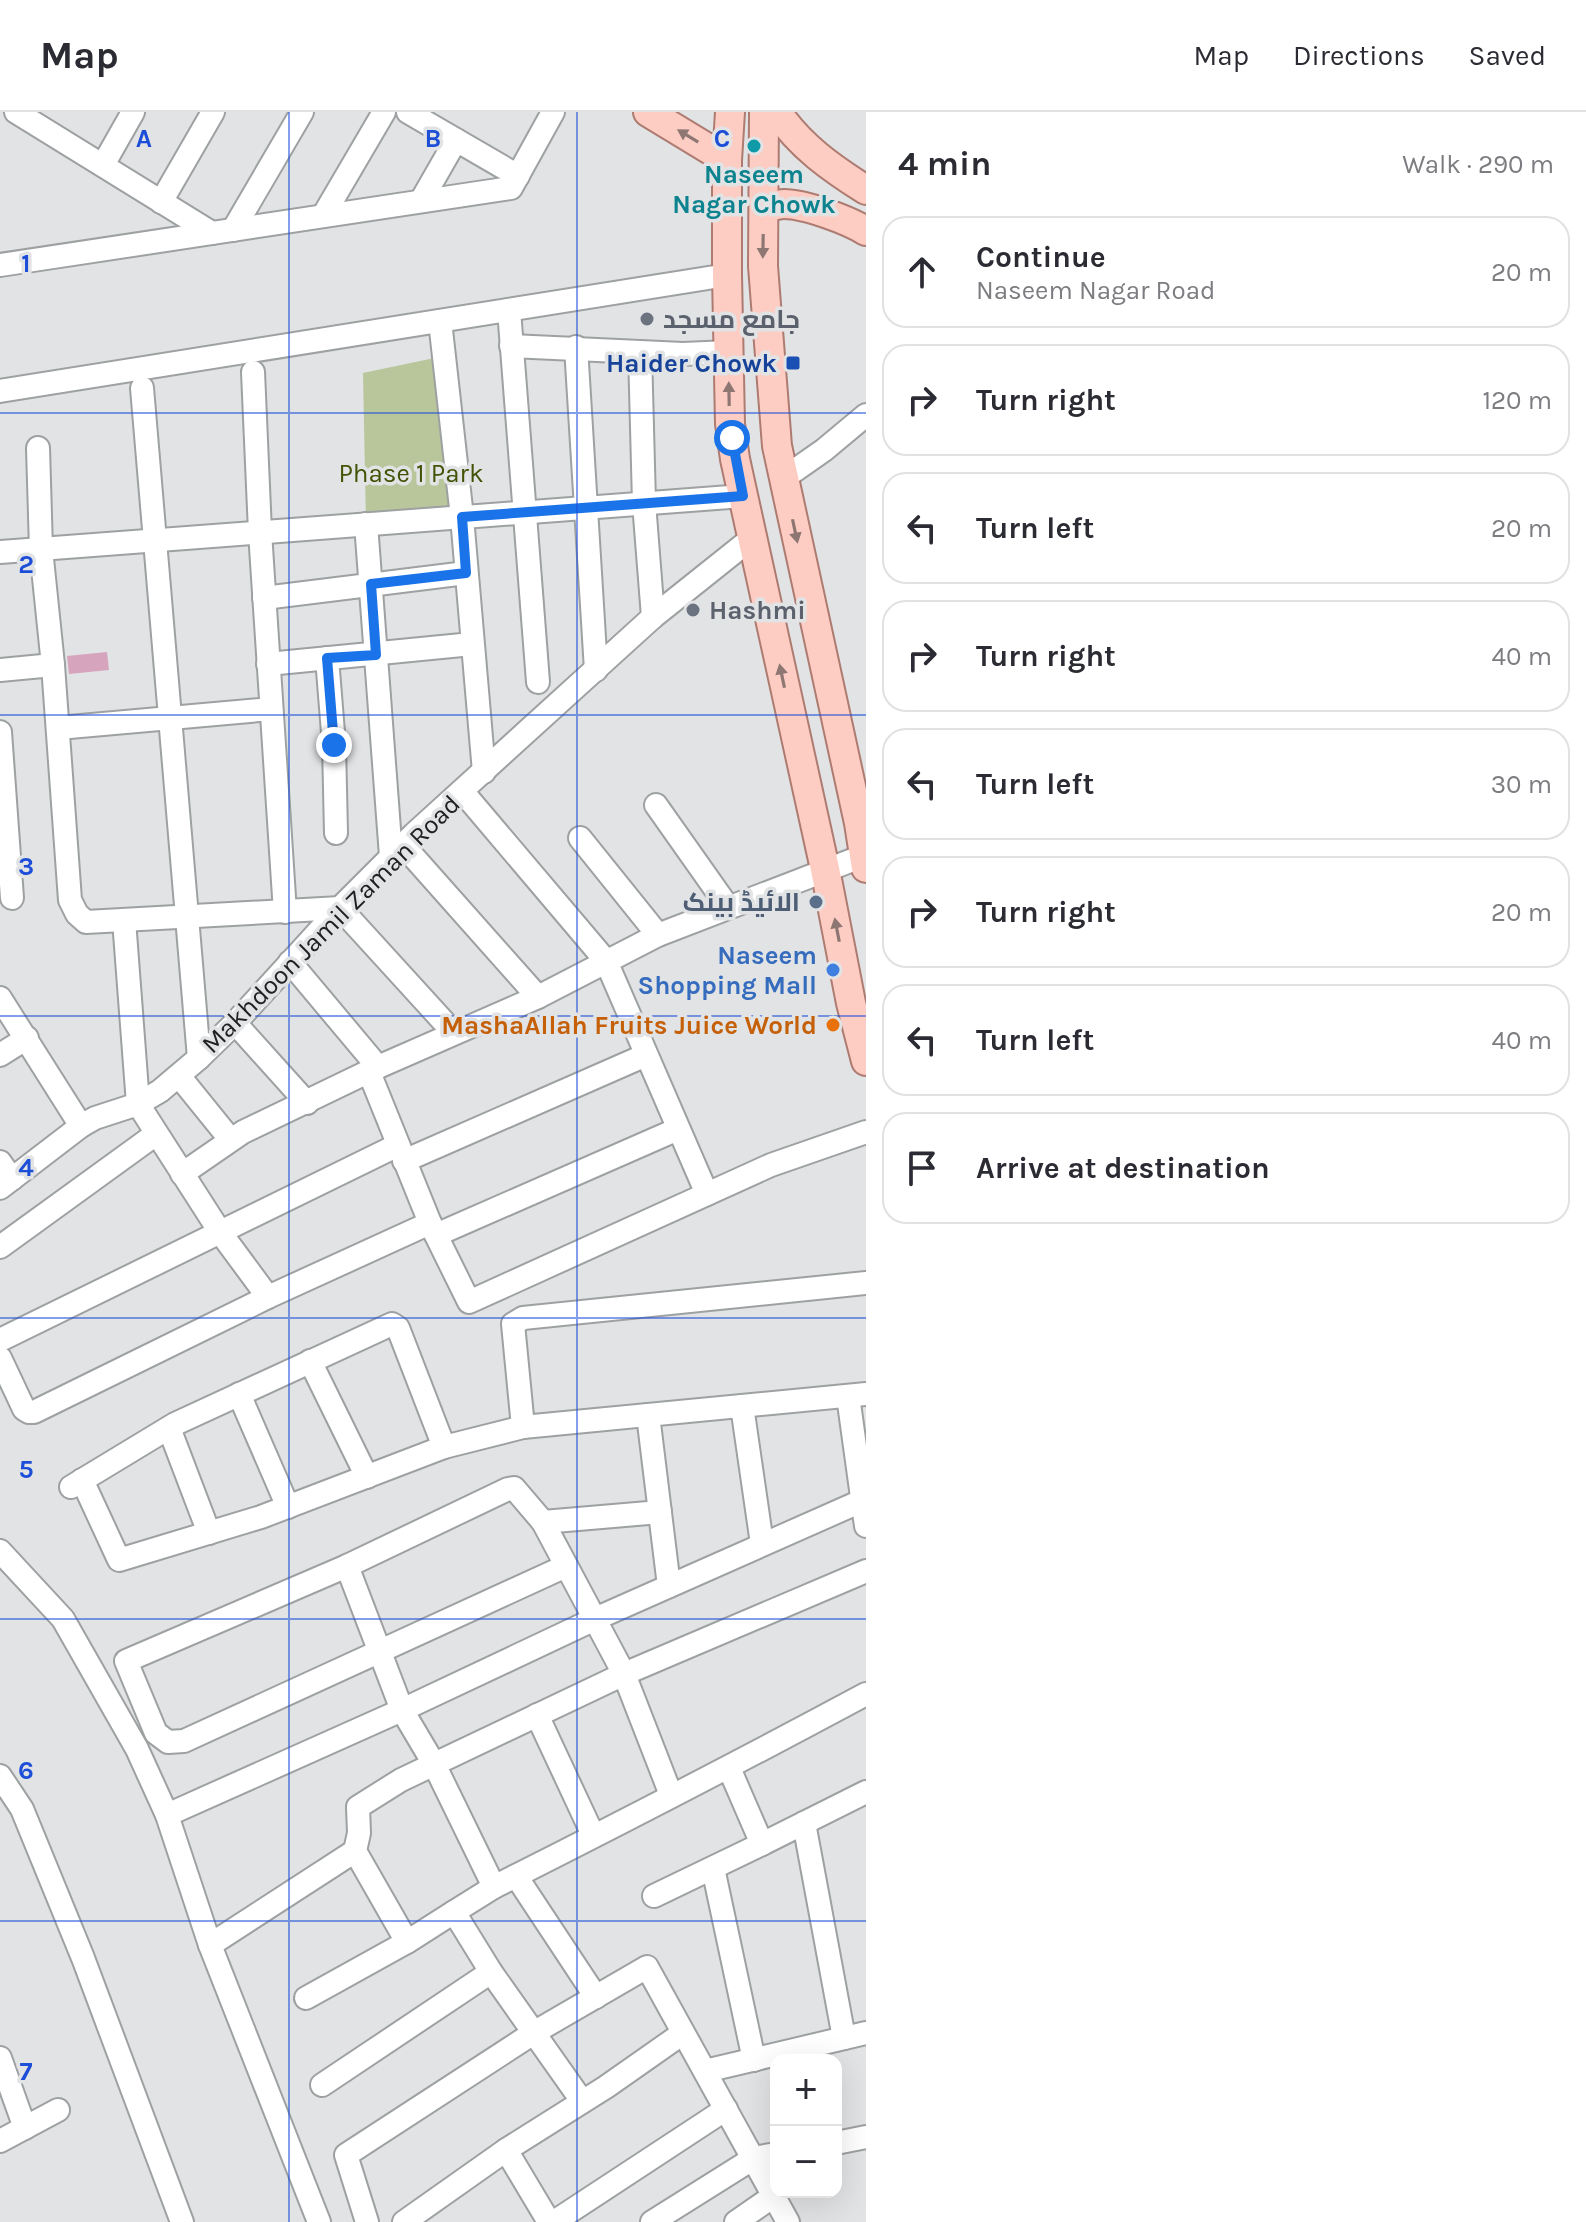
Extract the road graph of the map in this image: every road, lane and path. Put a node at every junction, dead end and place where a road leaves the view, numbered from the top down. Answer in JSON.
{"nodes":[{"id":1,"x":16,"y":112,"type":"edge"},
{"id":2,"x":133,"y":112,"type":"edge"},
{"id":3,"x":213,"y":112,"type":"edge"},
{"id":4,"x":302,"y":112,"type":"edge"},
{"id":5,"x":384,"y":112,"type":"edge"},
{"id":6,"x":408,"y":112,"type":"edge"},
{"id":7,"x":553,"y":112,"type":"edge"},
{"id":8,"x":648,"y":112,"type":"edge"},
{"id":9,"x":730,"y":112,"type":"edge"},
{"id":10,"x":764,"y":112,"type":"edge"},
{"id":11,"x":777,"y":112,"type":"edge"},
{"id":12,"x":47,"y":120,"type":"edge"},
{"id":13,"x":456,"y":140,"type":"junction"},
{"id":14,"x":727,"y":160,"type":"junction"},
{"id":15,"x":103,"y":165,"type":"junction"},
{"id":16,"x":518,"y":176,"type":"junction"},
{"id":17,"x":866,"y":190,"type":"edge"},
{"id":18,"x":421,"y":201,"type":"junction"},
{"id":19,"x":161,"y":202,"type":"junction"},
{"id":20,"x":764,"y":208,"type":"junction"},
{"id":21,"x":323,"y":216,"type":"junction"},
{"id":22,"x":866,"y":231,"type":"edge"},
{"id":23,"x":222,"y":232,"type":"junction"},
{"id":24,"x":0,"y":265,"type":"edge"},
{"id":25,"x":727,"y":275,"type":"junction"},
{"id":26,"x":509,"y":310,"type":"junction"},
{"id":27,"x":440,"y":321,"type":"junction"},
{"id":28,"x":511,"y":346,"type":"junction"},
{"id":29,"x":576,"y":347,"type":"junction"},
{"id":30,"x":640,"y":352,"type":"junction"},
{"id":31,"x":729,"y":352,"type":"junction"},
{"id":32,"x":253,"y":372,"type":"dead end"},
{"id":33,"x":142,"y":388,"type":"dead end"},
{"id":34,"x":0,"y":391,"type":"edge"},
{"id":35,"x":866,"y":417,"type":"edge"},
{"id":36,"x":775,"y":434,"type":"junction"},
{"id":37,"x":732,"y":438,"type":"junction"},
{"id":38,"x":38,"y":448,"type":"dead end"},
{"id":39,"x":784,"y":478,"type":"junction"},
{"id":40,"x":743,"y":496,"type":"junction"},
{"id":41,"x":644,"y":503,"type":"junction"},
{"id":42,"x":587,"y":507,"type":"junction"},
{"id":43,"x":524,"y":512,"type":"junction"},
{"id":44,"x":462,"y":517,"type":"junction"},
{"id":45,"x":366,"y":524,"type":"junction"},
{"id":46,"x":260,"y":532,"type":"junction"},
{"id":47,"x":752,"y":538,"type":"junction"},
{"id":48,"x":155,"y":540,"type":"junction"},
{"id":49,"x":41,"y":549,"type":"junction"},
{"id":50,"x":0,"y":552,"type":"edge"},
{"id":51,"x":466,"y":573,"type":"junction"},
{"id":52,"x":371,"y":584,"type":"junction"},
{"id":53,"x":264,"y":598,"type":"junction"},
{"id":54,"x":653,"y":617,"type":"junction"},
{"id":55,"x":472,"y":644,"type":"junction"},
{"id":56,"x":376,"y":655,"type":"junction"},
{"id":57,"x":327,"y":658,"type":"junction"},
{"id":58,"x":268,"y":664,"type":"junction"},
{"id":59,"x":53,"y":665,"type":"junction"},
{"id":60,"x":0,"y":670,"type":"edge"},
{"id":61,"x":596,"y":670,"type":"junction"},
{"id":62,"x":538,"y":682,"type":"dead end"},
{"id":63,"x":271,"y":709,"type":"junction"},
{"id":64,"x":170,"y":719,"type":"junction"},
{"id":65,"x":58,"y":728,"type":"junction"},
{"id":66,"x":0,"y":732,"type":"edge"},
{"id":67,"x":484,"y":772,"type":"junction"},
{"id":68,"x":462,"y":791,"type":"junction"},
{"id":69,"x":656,"y":805,"type":"dead end"},
{"id":70,"x":861,"y":808,"type":"edge"},
{"id":71,"x":336,"y":833,"type":"dead end"},
{"id":72,"x":580,"y":838,"type":"dead end"},
{"id":73,"x":397,"y":851,"type":"junction"},
{"id":74,"x":864,"y":862,"type":"edge"},
{"id":75,"x":825,"y":869,"type":"junction"},
{"id":76,"x":12,"y":898,"type":"dead end"},
{"id":77,"x":728,"y":907,"type":"junction"},
{"id":78,"x":340,"y":908,"type":"junction"},
{"id":79,"x":285,"y":912,"type":"junction"},
{"id":80,"x":187,"y":918,"type":"junction"},
{"id":81,"x":124,"y":920,"type":"junction"},
{"id":82,"x":658,"y":935,"type":"junction"},
{"id":83,"x":606,"y":961,"type":"junction"},
{"id":84,"x":290,"y":962,"type":"junction"},
{"id":85,"x":538,"y":997,"type":"junction"},
{"id":86,"x":0,"y":998,"type":"edge"},
{"id":87,"x":235,"y":1023,"type":"junction"},
{"id":88,"x":454,"y":1033,"type":"junction"},
{"id":89,"x":27,"y":1038,"type":"junction"},
{"id":90,"x":0,"y":1055,"type":"edge"},
{"id":91,"x":646,"y":1055,"type":"junction"},
{"id":92,"x":199,"y":1058,"type":"junction"},
{"id":93,"x":866,"y":1061,"type":"edge"},
{"id":94,"x":373,"y":1069,"type":"junction"},
{"id":95,"x":179,"y":1076,"type":"junction"},
{"id":96,"x":307,"y":1103,"type":"junction"},
{"id":97,"x":138,"y":1104,"type":"junction"},
{"id":98,"x":81,"y":1126,"type":"junction"},
{"id":99,"x":678,"y":1129,"type":"junction"},
{"id":100,"x":866,"y":1132,"type":"edge"},
{"id":101,"x":156,"y":1134,"type":"junction"},
{"id":102,"x":230,"y":1139,"type":"junction"},
{"id":103,"x":401,"y":1153,"type":"junction"},
{"id":104,"x":182,"y":1174,"type":"junction"},
{"id":105,"x":4,"y":1177,"type":"edge"},
{"id":106,"x":707,"y":1194,"type":"junction"},
{"id":107,"x":433,"y":1229,"type":"junction"},
{"id":108,"x":220,"y":1232,"type":"junction"},
{"id":109,"x":0,"y":1247,"type":"edge"},
{"id":110,"x":866,"y":1283,"type":"edge"},
{"id":111,"x":268,"y":1297,"type":"junction"},
{"id":112,"x":0,"y":1340,"type":"edge"},
{"id":113,"x":0,"y":1358,"type":"edge"},
{"id":114,"x":310,"y":1361,"type":"junction"},
{"id":115,"x":239,"y":1394,"type":"junction"},
{"id":116,"x":857,"y":1395,"type":"edge"},
{"id":117,"x":742,"y":1406,"type":"junction"},
{"id":118,"x":648,"y":1415,"type":"junction"},
{"id":119,"x":523,"y":1427,"type":"junction"},
{"id":120,"x":169,"y":1428,"type":"junction"},
{"id":121,"x":444,"y":1447,"type":"junction"},
{"id":122,"x":367,"y":1477,"type":"junction"},
{"id":123,"x":863,"y":1500,"type":"edge"},
{"id":124,"x":288,"y":1507,"type":"junction"},
{"id":125,"x":660,"y":1512,"type":"junction"},
{"id":126,"x":543,"y":1522,"type":"junction"},
{"id":127,"x":866,"y":1526,"type":"edge"},
{"id":128,"x":209,"y":1533,"type":"junction"},
{"id":129,"x":762,"y":1544,"type":"junction"},
{"id":130,"x":0,"y":1551,"type":"edge"},
{"id":131,"x":347,"y":1566,"type":"junction"},
{"id":132,"x":566,"y":1566,"type":"junction"},
{"id":133,"x":866,"y":1571,"type":"edge"},
{"id":134,"x":669,"y":1586,"type":"junction"},
{"id":135,"x":595,"y":1619,"type":"junction"},
{"id":136,"x":380,"y":1651,"type":"junction"},
{"id":137,"x":624,"y":1674,"type":"junction"},
{"id":138,"x":866,"y":1694,"type":"edge"},
{"id":139,"x":402,"y":1710,"type":"junction"},
{"id":140,"x":537,"y":1715,"type":"junction"},
{"id":141,"x":434,"y":1764,"type":"junction"},
{"id":142,"x":729,"y":1768,"type":"junction"},
{"id":143,"x":0,"y":1776,"type":"edge"},
{"id":144,"x":866,"y":1792,"type":"edge"},
{"id":145,"x":671,"y":1795,"type":"junction"},
{"id":146,"x":167,"y":1815,"type":"junction"},
{"id":147,"x":804,"y":1823,"type":"junction"},
{"id":148,"x":593,"y":1835,"type":"junction"},
{"id":149,"x":762,"y":1844,"type":"junction"},
{"id":150,"x":355,"y":1851,"type":"junction"},
{"id":151,"x":713,"y":1868,"type":"junction"},
{"id":152,"x":516,"y":1876,"type":"junction"},
{"id":153,"x":494,"y":1887,"type":"junction"},
{"id":154,"x":654,"y":1896,"type":"dead end"},
{"id":155,"x":454,"y":1912,"type":"junction"},
{"id":156,"x":407,"y":1942,"type":"junction"},
{"id":157,"x":210,"y":1945,"type":"junction"},
{"id":158,"x":491,"y":1972,"type":"junction"},
{"id":159,"x":596,"y":1997,"type":"junction"},
{"id":160,"x":306,"y":1998,"type":"dead end"},
{"id":161,"x":535,"y":2032,"type":"junction"},
{"id":162,"x":683,"y":2033,"type":"junction"},
{"id":163,"x":855,"y":2036,"type":"edge"},
{"id":164,"x":0,"y":2058,"type":"edge"},
{"id":165,"x":754,"y":2060,"type":"junction"},
{"id":166,"x":705,"y":2071,"type":"junction"},
{"id":167,"x":322,"y":2085,"type":"dead end"},
{"id":168,"x":582,"y":2101,"type":"junction"},
{"id":169,"x":726,"y":2109,"type":"junction"},
{"id":170,"x":58,"y":2110,"type":"dead end"},
{"id":171,"x":25,"y":2128,"type":"junction"},
{"id":172,"x":866,"y":2137,"type":"edge"},
{"id":173,"x":0,"y":2141,"type":"edge"},
{"id":174,"x":842,"y":2142,"type":"edge"},
{"id":175,"x":506,"y":2150,"type":"junction"},
{"id":176,"x":765,"y":2156,"type":"edge"},
{"id":177,"x":770,"y":2176,"type":"edge"},
{"id":178,"x":771,"y":2198,"type":"edge"},
{"id":179,"x":776,"y":2198,"type":"edge"},
{"id":180,"x":182,"y":2222,"type":"edge"},
{"id":181,"x":319,"y":2222,"type":"edge"},
{"id":182,"x":367,"y":2222,"type":"edge"},
{"id":183,"x":404,"y":2222,"type":"edge"},
{"id":184,"x":552,"y":2222,"type":"edge"},
{"id":185,"x":652,"y":2222,"type":"edge"},
{"id":186,"x":736,"y":2222,"type":"edge"},
{"id":187,"x":788,"y":2222,"type":"edge"}],
"edges":[{"from":1,"to":12,"type":"street"},
{"from":2,"to":15,"type":"street"},
{"from":3,"to":19,"type":"street"},
{"from":4,"to":23,"type":"street"},
{"from":5,"to":21,"type":"street"},
{"from":6,"to":13,"type":"street"},
{"from":7,"to":16,"type":"street"},
{"from":14,"to":8,"type":"main road","one_way":true},
{"from":9,"to":14,"type":"main road"},
{"from":10,"to":20,"type":"main road"},
{"from":11,"to":17,"type":"main road"},
{"from":12,"to":15,"type":"street"},
{"from":13,"to":16,"type":"street"},
{"from":13,"to":18,"type":"street"},
{"from":14,"to":25,"type":"main road"},
{"from":15,"to":19,"type":"street"},
{"from":16,"to":18,"type":"street"},
{"from":18,"to":21,"type":"street"},
{"from":19,"to":23,"type":"street"},
{"from":20,"to":22,"type":"main road"},
{"from":20,"to":36,"type":"main road","one_way":true},
{"from":21,"to":23,"type":"street"},
{"from":23,"to":24,"type":"street"},
{"from":25,"to":26,"type":"street"},
{"from":25,"to":31,"type":"main road"},
{"from":26,"to":27,"type":"street"},
{"from":26,"to":28,"type":"street"},
{"from":27,"to":34,"type":"street"},
{"from":27,"to":44,"type":"street"},
{"from":28,"to":29,"type":"street"},
{"from":28,"to":43,"type":"street"},
{"from":29,"to":30,"type":"street"},
{"from":29,"to":42,"type":"street"},
{"from":30,"to":31,"type":"street"},
{"from":30,"to":41,"type":"street"},
{"from":37,"to":31,"type":"main road","one_way":true},
{"from":32,"to":46,"type":"street"},
{"from":33,"to":48,"type":"street"},
{"from":35,"to":39,"type":"street"},
{"from":36,"to":37,"type":"main road"},
{"from":36,"to":39,"type":"main road"},
{"from":37,"to":40,"type":"main road"},
{"from":38,"to":49,"type":"street"},
{"from":39,"to":70,"type":"main road","one_way":true},
{"from":40,"to":41,"type":"street"},
{"from":40,"to":47,"type":"main road"},
{"from":41,"to":42,"type":"street"},
{"from":41,"to":54,"type":"street"},
{"from":42,"to":43,"type":"street"},
{"from":42,"to":61,"type":"street"},
{"from":43,"to":44,"type":"street"},
{"from":43,"to":62,"type":"street"},
{"from":44,"to":45,"type":"street"},
{"from":44,"to":51,"type":"street"},
{"from":45,"to":46,"type":"street"},
{"from":45,"to":52,"type":"street"},
{"from":46,"to":48,"type":"street"},
{"from":46,"to":53,"type":"street"},
{"from":47,"to":54,"type":"street","name":"Makhdoon Jamil Zaman Road"},
{"from":75,"to":47,"type":"main road","one_way":true},
{"from":48,"to":49,"type":"street"},
{"from":48,"to":64,"type":"street"},
{"from":49,"to":50,"type":"street"},
{"from":49,"to":59,"type":"street"},
{"from":51,"to":52,"type":"street"},
{"from":51,"to":55,"type":"street"},
{"from":52,"to":53,"type":"street"},
{"from":52,"to":56,"type":"street"},
{"from":53,"to":58,"type":"street"},
{"from":54,"to":61,"type":"street","name":"Makhdoon Jamil Zaman Road"},
{"from":55,"to":56,"type":"street"},
{"from":55,"to":67,"type":"street"},
{"from":56,"to":57,"type":"street"},
{"from":56,"to":73,"type":"street"},
{"from":57,"to":58,"type":"street"},
{"from":57,"to":71,"type":"street"},
{"from":58,"to":63,"type":"street"},
{"from":59,"to":60,"type":"street"},
{"from":59,"to":65,"type":"street"},
{"from":61,"to":67,"type":"street","name":"Makhdoon Jamil Zaman Road"},
{"from":63,"to":64,"type":"street"},
{"from":63,"to":79,"type":"street"},
{"from":64,"to":65,"type":"street"},
{"from":64,"to":80,"type":"street"},
{"from":65,"to":81,"type":"street"},
{"from":66,"to":76,"type":"street"},
{"from":67,"to":68,"type":"street","name":"Makhdoon Jamil Zaman Road"},
{"from":68,"to":73,"type":"street","name":"Makhdoon Jamil Zaman Road"},
{"from":68,"to":83,"type":"street"},
{"from":69,"to":77,"type":"street"},
{"from":70,"to":74,"type":"main road"},
{"from":72,"to":82,"type":"street"},
{"from":73,"to":78,"type":"street","name":"Makhdoon Jamil Zaman Road"},
{"from":73,"to":85,"type":"street"},
{"from":74,"to":75,"type":"street"},
{"from":75,"to":77,"type":"street"},
{"from":93,"to":75,"type":"main road","one_way":true},
{"from":77,"to":82,"type":"street"},
{"from":78,"to":79,"type":"street"},
{"from":78,"to":84,"type":"street","name":"Makhdoon Jamil Zaman Road"},
{"from":78,"to":88,"type":"street"},
{"from":79,"to":80,"type":"street"},
{"from":80,"to":81,"type":"street"},
{"from":80,"to":92,"type":"street"},
{"from":81,"to":97,"type":"street"},
{"from":82,"to":83,"type":"street"},
{"from":83,"to":85,"type":"street"},
{"from":83,"to":91,"type":"street"},
{"from":84,"to":87,"type":"street","name":"Makhdoon Jamil Zaman Road"},
{"from":84,"to":94,"type":"street"},
{"from":85,"to":88,"type":"street"},
{"from":86,"to":89,"type":"street"},
{"from":87,"to":92,"type":"street","name":"Makhdoon Jamil Zaman Road"},
{"from":87,"to":96,"type":"street"},
{"from":88,"to":94,"type":"street"},
{"from":89,"to":90,"type":"street"},
{"from":89,"to":98,"type":"street"},
{"from":91,"to":99,"type":"street"},
{"from":91,"to":103,"type":"street"},
{"from":92,"to":95,"type":"street","name":"Makhdoon Jamil Zaman Road"},
{"from":94,"to":96,"type":"street"},
{"from":94,"to":103,"type":"street"},
{"from":95,"to":97,"type":"street","name":"Makhdoon Jamil Zaman Road"},
{"from":95,"to":102,"type":"street"},
{"from":96,"to":102,"type":"street"},
{"from":97,"to":98,"type":"street","name":"Makhdoon Jamil Zaman Road"},
{"from":97,"to":101,"type":"street"},
{"from":98,"to":105,"type":"street","name":"Makhdoon Jamil Zaman Road"},
{"from":99,"to":106,"type":"street"},
{"from":99,"to":107,"type":"street"},
{"from":100,"to":106,"type":"street"},
{"from":101,"to":104,"type":"street"},
{"from":101,"to":109,"type":"street"},
{"from":102,"to":104,"type":"street"},
{"from":103,"to":107,"type":"street"},
{"from":103,"to":108,"type":"street"},
{"from":104,"to":108,"type":"street"},
{"from":106,"to":107,"type":"street"},
{"from":107,"to":111,"type":"street"},
{"from":108,"to":111,"type":"street"},
{"from":108,"to":112,"type":"street"},
{"from":110,"to":119,"type":"street"},
{"from":111,"to":113,"type":"street"},
{"from":114,"to":115,"type":"street"},
{"from":114,"to":121,"type":"street"},
{"from":114,"to":122,"type":"street"},
{"from":115,"to":120,"type":"street"},
{"from":115,"to":124,"type":"street"},
{"from":116,"to":117,"type":"street"},
{"from":116,"to":123,"type":"street"},
{"from":117,"to":118,"type":"street"},
{"from":117,"to":129,"type":"street"},
{"from":118,"to":119,"type":"street"},
{"from":118,"to":125,"type":"street"},
{"from":119,"to":121,"type":"street"},
{"from":120,"to":128,"type":"street"},
{"from":120,"to":128,"type":"street"},
{"from":121,"to":122,"type":"street"},
{"from":122,"to":124,"type":"street"},
{"from":123,"to":127,"type":"street"},
{"from":123,"to":129,"type":"street"},
{"from":124,"to":128,"type":"street"},
{"from":125,"to":126,"type":"street"},
{"from":125,"to":134,"type":"street"},
{"from":126,"to":131,"type":"street"},
{"from":126,"to":132,"type":"street"},
{"from":129,"to":134,"type":"street"},
{"from":130,"to":146,"type":"street"},
{"from":131,"to":136,"type":"street"},
{"from":131,"to":136,"type":"street"},
{"from":132,"to":135,"type":"street"},
{"from":132,"to":136,"type":"street"},
{"from":133,"to":137,"type":"street"},
{"from":134,"to":135,"type":"street"},
{"from":135,"to":137,"type":"street"},
{"from":135,"to":139,"type":"street"},
{"from":136,"to":139,"type":"street"},
{"from":137,"to":140,"type":"street"},
{"from":137,"to":145,"type":"street"},
{"from":138,"to":142,"type":"street"},
{"from":139,"to":141,"type":"street"},
{"from":139,"to":146,"type":"street"},
{"from":140,"to":141,"type":"street"},
{"from":140,"to":148,"type":"street"},
{"from":141,"to":150,"type":"street"},
{"from":141,"to":153,"type":"street"},
{"from":142,"to":145,"type":"street"},
{"from":142,"to":149,"type":"street"},
{"from":143,"to":180,"type":"street"},
{"from":144,"to":147,"type":"street"},
{"from":145,"to":148,"type":"street"},
{"from":146,"to":157,"type":"street"},
{"from":147,"to":149,"type":"street"},
{"from":147,"to":163,"type":"street"},
{"from":148,"to":152,"type":"street"},
{"from":149,"to":151,"type":"street"},
{"from":150,"to":156,"type":"street"},
{"from":150,"to":157,"type":"street"},
{"from":151,"to":154,"type":"street"},
{"from":151,"to":165,"type":"street"},
{"from":152,"to":153,"type":"street"},
{"from":152,"to":159,"type":"street"},
{"from":153,"to":155,"type":"street"},
{"from":155,"to":156,"type":"street"},
{"from":155,"to":158,"type":"street"},
{"from":156,"to":160,"type":"street"},
{"from":157,"to":181,"type":"street"},
{"from":158,"to":161,"type":"street"},
{"from":158,"to":167,"type":"street"},
{"from":159,"to":161,"type":"street"},
{"from":159,"to":162,"type":"street"},
{"from":161,"to":168,"type":"street"},
{"from":161,"to":182,"type":"street"},
{"from":162,"to":166,"type":"street"},
{"from":162,"to":168,"type":"street"},
{"from":163,"to":165,"type":"street"},
{"from":164,"to":171,"type":"street"},
{"from":165,"to":166,"type":"street"},
{"from":166,"to":169,"type":"street"},
{"from":168,"to":175,"type":"street"},
{"from":169,"to":176,"type":"street"},
{"from":169,"to":184,"type":"street"},
{"from":170,"to":171,"type":"street"},
{"from":171,"to":173,"type":"street"},
{"from":172,"to":174,"type":"street"},
{"from":175,"to":183,"type":"street"},
{"from":175,"to":184,"type":"street"},
{"from":176,"to":177,"type":"street"},
{"from":176,"to":185,"type":"street"},
{"from":178,"to":186,"type":"street"},
{"from":179,"to":187,"type":"street"}]}
